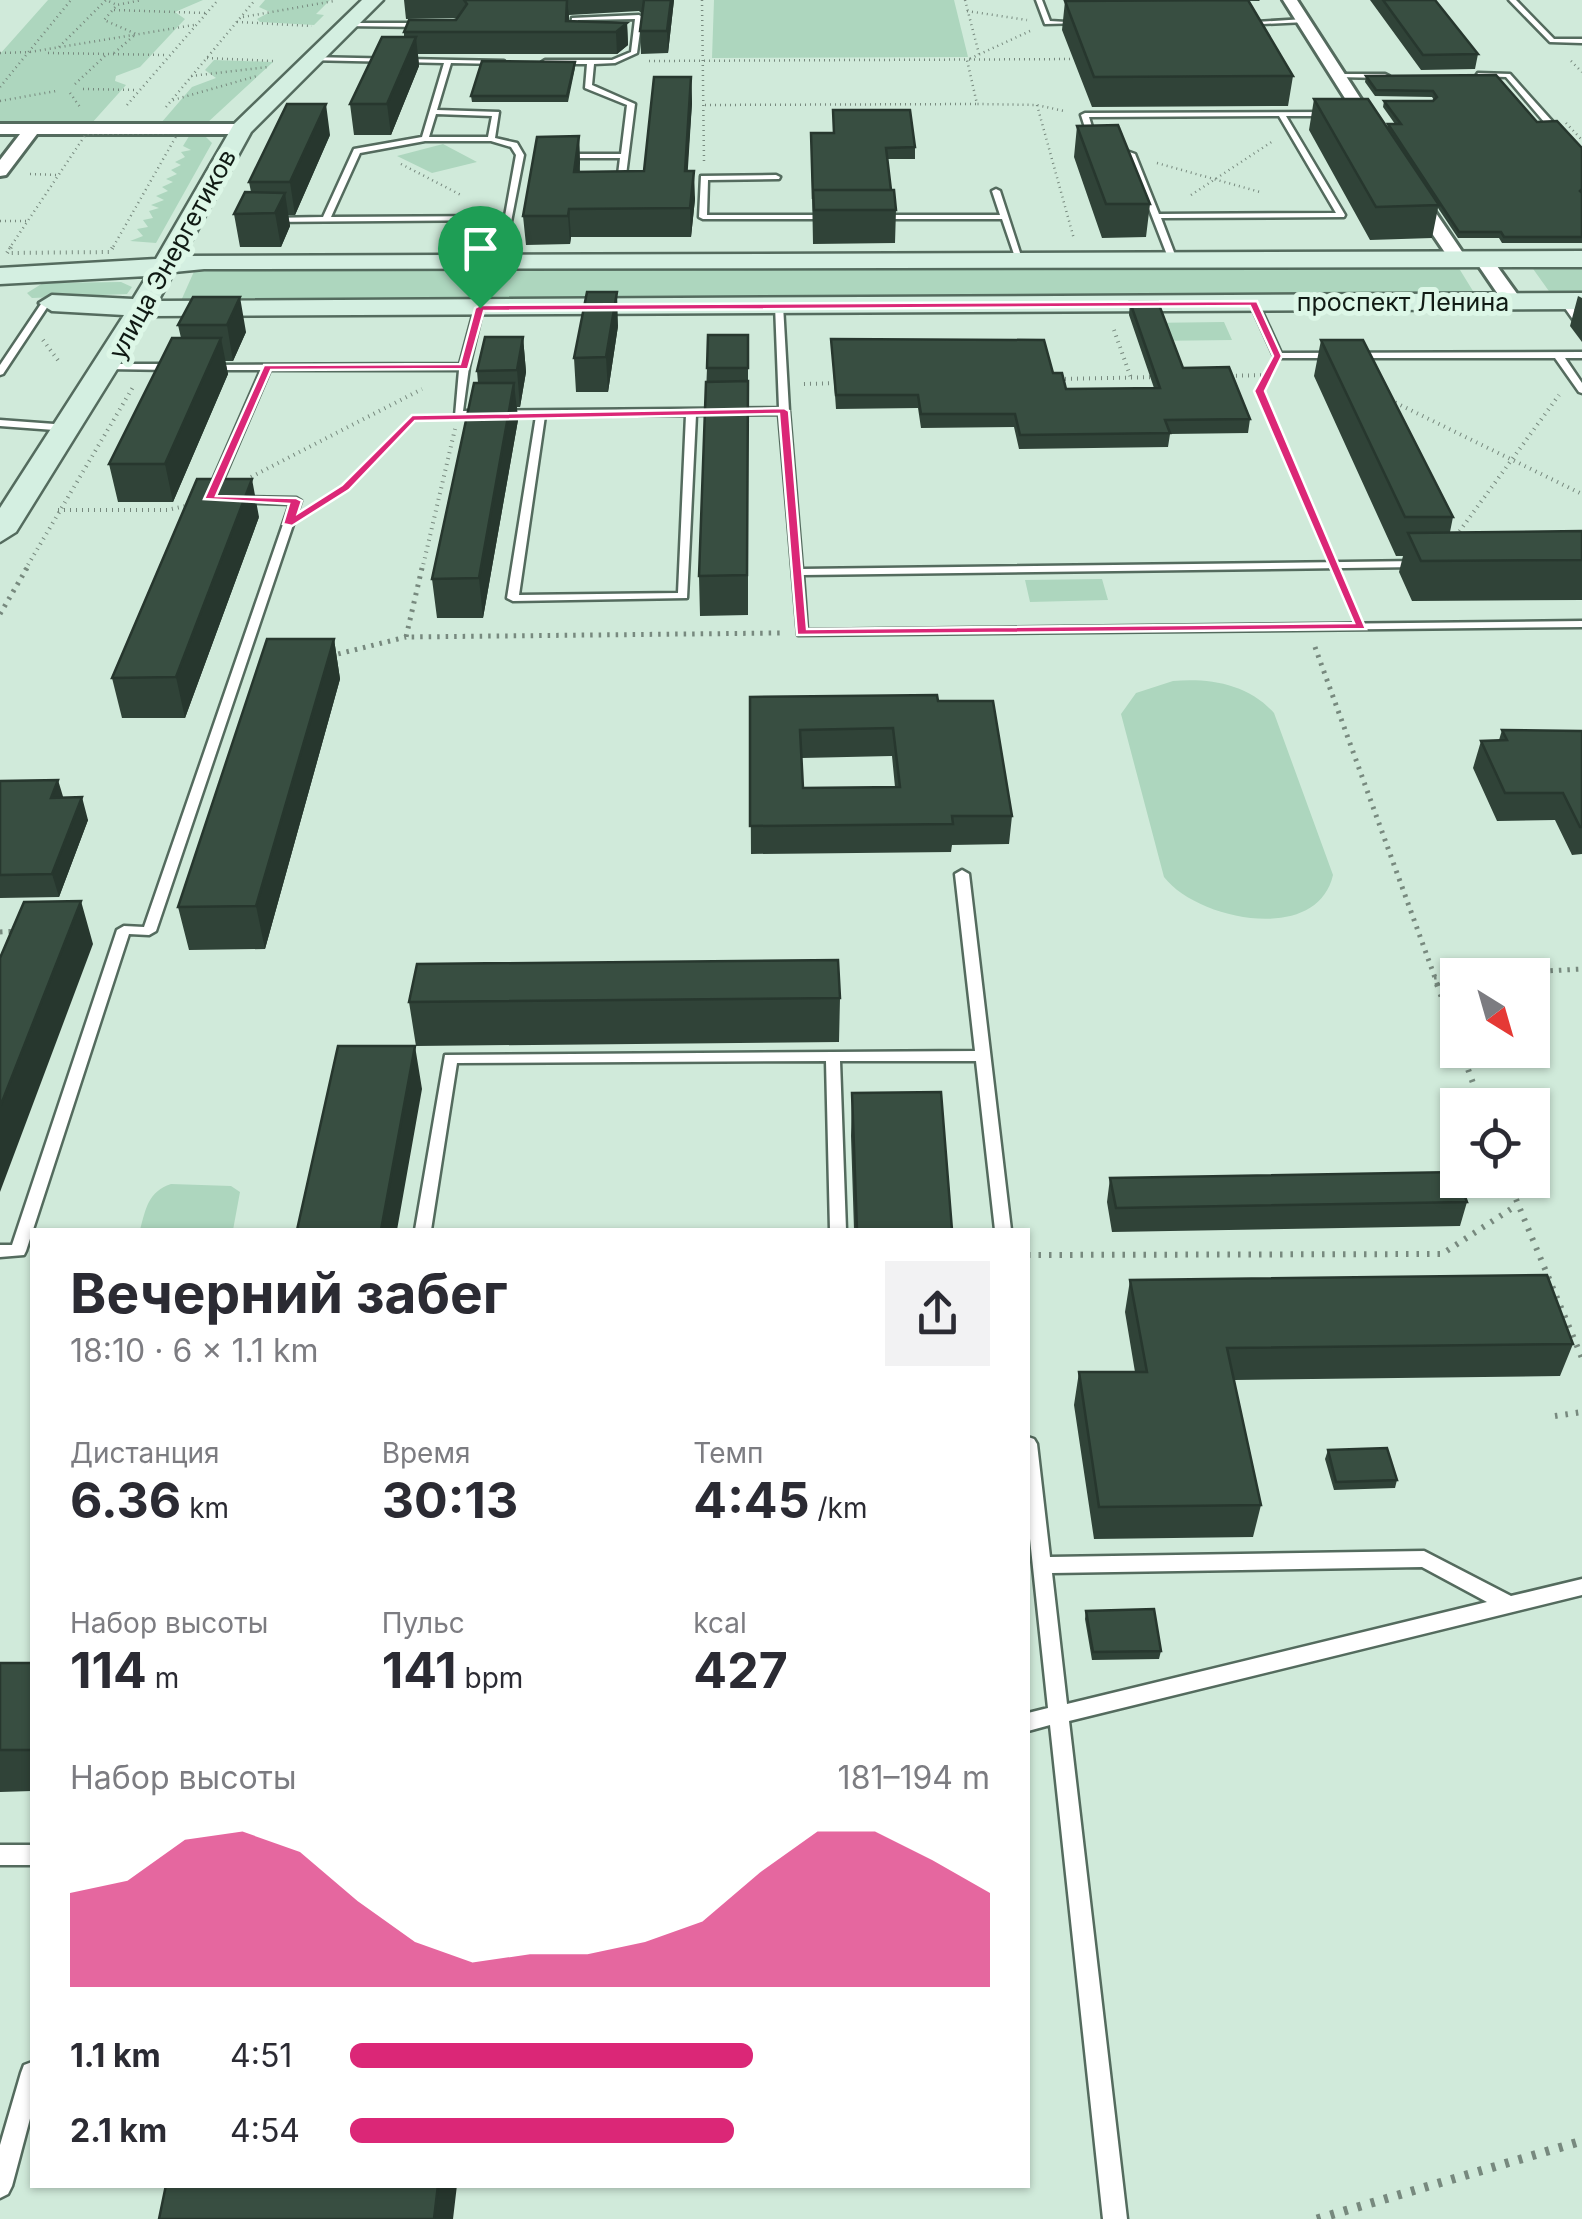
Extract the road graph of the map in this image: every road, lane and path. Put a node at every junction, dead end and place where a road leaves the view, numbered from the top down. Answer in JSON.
{"nodes":[{"id":1,"x":71,"y":0,"type":"edge"},
{"id":2,"x":142,"y":0,"type":"edge"},
{"id":3,"x":218,"y":0,"type":"edge"},
{"id":4,"x":255,"y":0,"type":"edge"},
{"id":5,"x":373,"y":0,"type":"edge"},
{"id":6,"x":702,"y":0,"type":"edge"},
{"id":7,"x":965,"y":0,"type":"edge"},
{"id":8,"x":1039,"y":0,"type":"edge"},
{"id":9,"x":1290,"y":0,"type":"edge"},
{"id":10,"x":1512,"y":0,"type":"edge"},
{"id":11,"x":115,"y":8,"type":"junction"},
{"id":12,"x":967,"y":11,"type":"junction"},
{"id":13,"x":206,"y":12,"type":"junction"},
{"id":14,"x":345,"y":13,"type":"edge"},
{"id":15,"x":241,"y":18,"type":"junction"},
{"id":16,"x":1304,"y":21,"type":"junction"},
{"id":17,"x":237,"y":22,"type":"junction"},
{"id":18,"x":1227,"y":22,"type":"edge"},
{"id":19,"x":1084,"y":23,"type":"edge"},
{"id":20,"x":196,"y":24,"type":"junction"},
{"id":21,"x":445,"y":24,"type":"edge"},
{"id":22,"x":1046,"y":24,"type":"junction"},
{"id":23,"x":318,"y":26,"type":"dead end"},
{"id":24,"x":136,"y":34,"type":"junction"},
{"id":25,"x":406,"y":36,"type":"edge"},
{"id":26,"x":424,"y":36,"type":"edge"},
{"id":27,"x":636,"y":38,"type":"junction"},
{"id":28,"x":588,"y":39,"type":"edge"},
{"id":29,"x":620,"y":39,"type":"edge"},
{"id":30,"x":1582,"y":41,"type":"edge"},
{"id":31,"x":59,"y":48,"type":"junction"},
{"id":32,"x":373,"y":48,"type":"edge"},
{"id":33,"x":401,"y":49,"type":"edge"},
{"id":34,"x":30,"y":52,"type":"junction"},
{"id":35,"x":0,"y":53,"type":"edge"},
{"id":36,"x":106,"y":54,"type":"junction"},
{"id":37,"x":114,"y":54,"type":"junction"},
{"id":38,"x":978,"y":54,"type":"junction"},
{"id":39,"x":166,"y":55,"type":"junction"},
{"id":40,"x":206,"y":58,"type":"junction"},
{"id":41,"x":1082,"y":59,"type":"edge"},
{"id":42,"x":308,"y":60,"type":"junction"},
{"id":43,"x":967,"y":60,"type":"junction"},
{"id":44,"x":280,"y":61,"type":"dead end"},
{"id":45,"x":364,"y":61,"type":"junction"},
{"id":46,"x":396,"y":61,"type":"junction"},
{"id":47,"x":706,"y":61,"type":"junction"},
{"id":48,"x":448,"y":62,"type":"junction"},
{"id":49,"x":520,"y":62,"type":"edge"},
{"id":50,"x":538,"y":62,"type":"edge"},
{"id":51,"x":591,"y":62,"type":"junction"},
{"id":52,"x":613,"y":62,"type":"junction"},
{"id":53,"x":274,"y":66,"type":"dead end"},
{"id":54,"x":268,"y":72,"type":"dead end"},
{"id":55,"x":1508,"y":75,"type":"junction"},
{"id":56,"x":1524,"y":75,"type":"dead end"},
{"id":57,"x":191,"y":76,"type":"junction"},
{"id":58,"x":1337,"y":76,"type":"junction"},
{"id":59,"x":1394,"y":76,"type":"edge"},
{"id":60,"x":1470,"y":76,"type":"edge"},
{"id":61,"x":75,"y":84,"type":"dead end"},
{"id":62,"x":0,"y":88,"type":"edge"},
{"id":63,"x":83,"y":89,"type":"dead end"},
{"id":64,"x":139,"y":90,"type":"junction"},
{"id":65,"x":56,"y":91,"type":"dead end"},
{"id":66,"x":170,"y":101,"type":"junction"},
{"id":67,"x":0,"y":102,"type":"edge"},
{"id":68,"x":978,"y":104,"type":"junction"},
{"id":69,"x":706,"y":105,"type":"junction"},
{"id":70,"x":1037,"y":105,"type":"junction"},
{"id":71,"x":152,"y":106,"type":"dead end"},
{"id":72,"x":1362,"y":106,"type":"junction"},
{"id":73,"x":162,"y":112,"type":"dead end"},
{"id":74,"x":433,"y":112,"type":"junction"},
{"id":75,"x":1281,"y":114,"type":"junction"},
{"id":76,"x":1085,"y":115,"type":"junction"},
{"id":77,"x":118,"y":116,"type":"dead end"},
{"id":78,"x":1548,"y":121,"type":"edge"},
{"id":79,"x":0,"y":129,"type":"edge"},
{"id":80,"x":32,"y":129,"type":"junction"},
{"id":81,"x":242,"y":129,"type":"junction"},
{"id":82,"x":1290,"y":130,"type":"junction"},
{"id":83,"x":425,"y":139,"type":"junction"},
{"id":84,"x":491,"y":140,"type":"junction"},
{"id":85,"x":520,"y":156,"type":"junction"},
{"id":86,"x":538,"y":156,"type":"edge"},
{"id":87,"x":555,"y":156,"type":"edge"},
{"id":88,"x":625,"y":156,"type":"junction"},
{"id":89,"x":1132,"y":156,"type":"junction"},
{"id":90,"x":0,"y":170,"type":"edge"},
{"id":91,"x":776,"y":177,"type":"dead end"},
{"id":92,"x":704,"y":178,"type":"junction"},
{"id":93,"x":1215,"y":179,"type":"junction"},
{"id":94,"x":621,"y":184,"type":"edge"},
{"id":95,"x":996,"y":191,"type":"dead end"},
{"id":96,"x":1269,"y":194,"type":"dead end"},
{"id":97,"x":1159,"y":216,"type":"junction"},
{"id":98,"x":835,"y":217,"type":"edge"},
{"id":99,"x":873,"y":217,"type":"edge"},
{"id":100,"x":1004,"y":217,"type":"junction"},
{"id":101,"x":505,"y":218,"type":"junction"},
{"id":102,"x":255,"y":220,"type":"edge"},
{"id":103,"x":326,"y":220,"type":"junction"},
{"id":104,"x":0,"y":221,"type":"edge"},
{"id":105,"x":28,"y":221,"type":"junction"},
{"id":106,"x":1058,"y":236,"type":"dead end"},
{"id":107,"x":1075,"y":243,"type":"junction"},
{"id":108,"x":1078,"y":251,"type":"dead end"},
{"id":109,"x":1582,"y":258,"type":"edge"},
{"id":110,"x":1470,"y":259,"type":"junction"},
{"id":111,"x":1020,"y":260,"type":"junction"},
{"id":112,"x":1173,"y":260,"type":"junction"},
{"id":113,"x":500,"y":261,"type":"junction"},
{"id":114,"x":168,"y":264,"type":"junction"},
{"id":115,"x":0,"y":276,"type":"edge"},
{"id":116,"x":1573,"y":301,"type":"edge"},
{"id":117,"x":1513,"y":302,"type":"junction"},
{"id":118,"x":0,"y":303,"type":"edge"},
{"id":119,"x":46,"y":303,"type":"junction"},
{"id":120,"x":1254,"y":303,"type":"junction"},
{"id":121,"x":779,"y":305,"type":"junction"},
{"id":122,"x":144,"y":308,"type":"junction"},
{"id":123,"x":480,"y":308,"type":"junction"},
{"id":124,"x":1582,"y":326,"type":"edge"},
{"id":125,"x":1114,"y":328,"type":"dead end"},
{"id":126,"x":1558,"y":355,"type":"junction"},
{"id":127,"x":1582,"y":355,"type":"edge"},
{"id":128,"x":1278,"y":356,"type":"junction"},
{"id":129,"x":1367,"y":356,"type":"junction"},
{"id":130,"x":108,"y":367,"type":"junction"},
{"id":131,"x":145,"y":367,"type":"junction"},
{"id":132,"x":180,"y":367,"type":"edge"},
{"id":133,"x":198,"y":367,"type":"edge"},
{"id":134,"x":267,"y":367,"type":"junction"},
{"id":135,"x":464,"y":367,"type":"junction"},
{"id":136,"x":0,"y":372,"type":"edge"},
{"id":137,"x":1268,"y":375,"type":"junction"},
{"id":138,"x":1219,"y":376,"type":"edge"},
{"id":139,"x":1573,"y":376,"type":"junction"},
{"id":140,"x":1166,"y":377,"type":"edge"},
{"id":141,"x":1131,"y":378,"type":"junction"},
{"id":142,"x":1057,"y":379,"type":"edge"},
{"id":143,"x":851,"y":383,"type":"edge"},
{"id":144,"x":782,"y":384,"type":"junction"},
{"id":145,"x":1582,"y":390,"type":"edge"},
{"id":146,"x":1389,"y":399,"type":"joint"},
{"id":147,"x":784,"y":411,"type":"junction"},
{"id":148,"x":690,"y":412,"type":"junction"},
{"id":149,"x":458,"y":414,"type":"junction"},
{"id":150,"x":541,"y":414,"type":"junction"},
{"id":151,"x":0,"y":423,"type":"edge"},
{"id":152,"x":68,"y":428,"type":"junction"},
{"id":153,"x":1512,"y":460,"type":"junction"},
{"id":154,"x":1582,"y":494,"type":"edge"},
{"id":155,"x":209,"y":499,"type":"junction"},
{"id":156,"x":41,"y":510,"type":"dead end"},
{"id":157,"x":60,"y":510,"type":"junction"},
{"id":158,"x":288,"y":524,"type":"junction"},
{"id":159,"x":0,"y":532,"type":"edge"},
{"id":160,"x":1456,"y":536,"type":"edge"},
{"id":161,"x":1431,"y":564,"type":"edge"},
{"id":162,"x":1335,"y":565,"type":"junction"},
{"id":163,"x":797,"y":572,"type":"junction"},
{"id":164,"x":0,"y":614,"type":"edge"},
{"id":165,"x":1582,"y":624,"type":"edge"},
{"id":166,"x":1309,"y":627,"type":"junction"},
{"id":167,"x":406,"y":637,"type":"dead end"},
{"id":168,"x":320,"y":657,"type":"edge"},
{"id":169,"x":962,"y":874,"type":"dead end"},
{"id":170,"x":21,"y":930,"type":"edge"},
{"id":171,"x":0,"y":932,"type":"edge"},
{"id":172,"x":1582,"y":969,"type":"edge"},
{"id":173,"x":1550,"y":971,"type":"edge"},
{"id":174,"x":1434,"y":977,"type":"junction"},
{"id":175,"x":1440,"y":977,"type":"edge"},
{"id":176,"x":1440,"y":993,"type":"edge"},
{"id":177,"x":833,"y":1056,"type":"junction"},
{"id":178,"x":983,"y":1056,"type":"junction"},
{"id":179,"x":1514,"y":1198,"type":"edge"},
{"id":180,"x":1516,"y":1205,"type":"junction"},
{"id":181,"x":423,"y":1228,"type":"edge"},
{"id":182,"x":838,"y":1228,"type":"edge"},
{"id":183,"x":1003,"y":1228,"type":"edge"},
{"id":184,"x":0,"y":1252,"type":"edge"},
{"id":185,"x":1030,"y":1255,"type":"edge"},
{"id":186,"x":1582,"y":1358,"type":"edge"},
{"id":187,"x":1582,"y":1412,"type":"edge"},
{"id":188,"x":1556,"y":1416,"type":"dead end"},
{"id":189,"x":1030,"y":1482,"type":"edge"},
{"id":190,"x":1033,"y":1538,"type":"edge"},
{"id":191,"x":1041,"y":1564,"type":"junction"},
{"id":192,"x":1582,"y":1587,"type":"edge"},
{"id":193,"x":1510,"y":1605,"type":"junction"},
{"id":194,"x":1058,"y":1717,"type":"junction"},
{"id":195,"x":1030,"y":1722,"type":"edge"},
{"id":196,"x":0,"y":1855,"type":"edge"},
{"id":197,"x":30,"y":1855,"type":"edge"},
{"id":198,"x":30,"y":2080,"type":"edge"},
{"id":199,"x":1582,"y":2141,"type":"edge"},
{"id":200,"x":0,"y":2186,"type":"edge"},
{"id":201,"x":1114,"y":2219,"type":"edge"},
{"id":202,"x":1317,"y":2219,"type":"edge"}],
"edges":[{"from":1,"to":34,"type":"path"},
{"from":2,"to":11,"type":"path"},
{"from":3,"to":13,"type":"path"},
{"from":4,"to":15,"type":"path"},
{"from":5,"to":14,"type":"street","name":"улица Энергетиков"},
{"from":6,"to":47,"type":"path"},
{"from":7,"to":12,"type":"path"},
{"from":8,"to":22,"type":"lane"},
{"from":9,"to":16,"type":"street"},
{"from":10,"to":30,"type":"lane"},
{"from":11,"to":13,"type":"path"},
{"from":11,"to":24,"type":"path"},
{"from":11,"to":31,"type":"path"},
{"from":12,"to":22,"type":"path"},
{"from":12,"to":38,"type":"path"},
{"from":13,"to":20,"type":"path"},
{"from":14,"to":15,"type":"path"},
{"from":14,"to":21,"type":"lane"},
{"from":14,"to":42,"type":"street","name":"улица Энергетиков"},
{"from":15,"to":17,"type":"path"},
{"from":16,"to":18,"type":"lane"},
{"from":16,"to":58,"type":"street"},
{"from":17,"to":23,"type":"path"},
{"from":17,"to":40,"type":"path"},
{"from":19,"to":22,"type":"lane"},
{"from":20,"to":24,"type":"path"},
{"from":20,"to":39,"type":"path"},
{"from":22,"to":38,"type":"path"},
{"from":24,"to":31,"type":"path"},
{"from":24,"to":37,"type":"path"},
{"from":25,"to":26,"type":"lane"},
{"from":27,"to":28,"type":"lane"},
{"from":27,"to":29,"type":"lane"},
{"from":27,"to":52,"type":"lane"},
{"from":31,"to":34,"type":"path"},
{"from":32,"to":45,"type":"lane"},
{"from":33,"to":46,"type":"lane"},
{"from":34,"to":35,"type":"path"},
{"from":34,"to":36,"type":"path"},
{"from":34,"to":62,"type":"path"},
{"from":36,"to":37,"type":"path"},
{"from":36,"to":61,"type":"path"},
{"from":37,"to":39,"type":"path"},
{"from":38,"to":43,"type":"path"},
{"from":39,"to":64,"type":"path"},
{"from":40,"to":44,"type":"path"},
{"from":40,"to":57,"type":"path"},
{"from":41,"to":43,"type":"path"},
{"from":42,"to":45,"type":"lane"},
{"from":42,"to":81,"type":"street","name":"улица Энергетиков"},
{"from":43,"to":47,"type":"path"},
{"from":43,"to":68,"type":"path"},
{"from":45,"to":46,"type":"lane"},
{"from":46,"to":48,"type":"lane"},
{"from":47,"to":52,"type":"path"},
{"from":47,"to":69,"type":"path"},
{"from":48,"to":49,"type":"lane"},
{"from":48,"to":74,"type":"lane"},
{"from":50,"to":51,"type":"lane"},
{"from":51,"to":52,"type":"lane"},
{"from":51,"to":88,"type":"lane"},
{"from":53,"to":57,"type":"path"},
{"from":54,"to":66,"type":"path"},
{"from":55,"to":56,"type":"lane"},
{"from":55,"to":60,"type":"lane"},
{"from":55,"to":78,"type":"lane"},
{"from":57,"to":66,"type":"path"},
{"from":58,"to":59,"type":"lane"},
{"from":58,"to":72,"type":"street"},
{"from":63,"to":64,"type":"path"},
{"from":64,"to":77,"type":"path"},
{"from":65,"to":67,"type":"path"},
{"from":66,"to":71,"type":"path"},
{"from":66,"to":73,"type":"path"},
{"from":68,"to":69,"type":"path"},
{"from":68,"to":70,"type":"path"},
{"from":69,"to":92,"type":"path"},
{"from":70,"to":76,"type":"path"},
{"from":70,"to":107,"type":"path"},
{"from":72,"to":75,"type":"lane"},
{"from":72,"to":110,"type":"street"},
{"from":74,"to":83,"type":"lane"},
{"from":74,"to":84,"type":"lane"},
{"from":75,"to":76,"type":"lane"},
{"from":75,"to":82,"type":"lane"},
{"from":76,"to":89,"type":"lane"},
{"from":79,"to":80,"type":"street"},
{"from":80,"to":81,"type":"street"},
{"from":80,"to":90,"type":"street"},
{"from":81,"to":114,"type":"street","name":"улица Энергетиков"},
{"from":82,"to":93,"type":"path"},
{"from":82,"to":97,"type":"lane"},
{"from":83,"to":84,"type":"lane"},
{"from":83,"to":103,"type":"lane"},
{"from":84,"to":85,"type":"lane"},
{"from":85,"to":86,"type":"lane"},
{"from":85,"to":101,"type":"lane"},
{"from":87,"to":88,"type":"lane"},
{"from":88,"to":94,"type":"lane"},
{"from":89,"to":93,"type":"path"},
{"from":89,"to":97,"type":"lane"},
{"from":91,"to":92,"type":"lane"},
{"from":92,"to":98,"type":"lane"},
{"from":93,"to":96,"type":"path"},
{"from":93,"to":97,"type":"path"},
{"from":95,"to":100,"type":"lane"},
{"from":97,"to":112,"type":"lane"},
{"from":99,"to":100,"type":"lane"},
{"from":100,"to":111,"type":"lane"},
{"from":101,"to":103,"type":"lane"},
{"from":101,"to":113,"type":"lane"},
{"from":102,"to":103,"type":"lane"},
{"from":104,"to":105,"type":"path"},
{"from":105,"to":105,"type":"path"},
{"from":106,"to":107,"type":"path"},
{"from":107,"to":108,"type":"path"},
{"from":109,"to":110,"type":"street","name":"проспект Ленина"},
{"from":110,"to":112,"type":"street","name":"проспект Ленина"},
{"from":110,"to":117,"type":"street"},
{"from":111,"to":112,"type":"street","name":"проспект Ленина"},
{"from":111,"to":113,"type":"street","name":"проспект Ленина"},
{"from":113,"to":114,"type":"street","name":"проспект Ленина"},
{"from":114,"to":115,"type":"street","name":"проспект Ленина"},
{"from":114,"to":122,"type":"street","name":"улица Энергетиков"},
{"from":116,"to":117,"type":"street","name":"проспект Ленина"},
{"from":116,"to":124,"type":"lane"},
{"from":117,"to":120,"type":"street","name":"проспект Ленина"},
{"from":118,"to":119,"type":"street","name":"проспект Ленина"},
{"from":119,"to":122,"type":"street","name":"проспект Ленина"},
{"from":119,"to":136,"type":"lane"},
{"from":120,"to":121,"type":"street","name":"проспект Ленина"},
{"from":120,"to":128,"type":"lane"},
{"from":121,"to":123,"type":"street","name":"проспект Ленина"},
{"from":121,"to":144,"type":"lane"},
{"from":122,"to":123,"type":"street","name":"проспект Ленина"},
{"from":122,"to":130,"type":"street","name":"улица Энергетиков"},
{"from":123,"to":135,"type":"lane"},
{"from":125,"to":141,"type":"path"},
{"from":126,"to":127,"type":"lane"},
{"from":126,"to":129,"type":"lane"},
{"from":126,"to":139,"type":"lane"},
{"from":128,"to":129,"type":"lane"},
{"from":128,"to":137,"type":"path"},
{"from":129,"to":146,"type":"lane"},
{"from":130,"to":131,"type":"lane"},
{"from":130,"to":152,"type":"street","name":"улица Энергетиков"},
{"from":131,"to":132,"type":"lane"},
{"from":131,"to":157,"type":"path"},
{"from":133,"to":134,"type":"lane"},
{"from":134,"to":135,"type":"lane"},
{"from":134,"to":155,"type":"lane"},
{"from":135,"to":149,"type":"lane"},
{"from":135,"to":155,"type":"path"},
{"from":137,"to":138,"type":"path"},
{"from":137,"to":162,"type":"path"},
{"from":139,"to":145,"type":"lane"},
{"from":139,"to":153,"type":"path"},
{"from":140,"to":141,"type":"path"},
{"from":141,"to":142,"type":"path"},
{"from":143,"to":144,"type":"path"},
{"from":144,"to":147,"type":"lane"},
{"from":146,"to":153,"type":"path"},
{"from":147,"to":148,"type":"lane"},
{"from":147,"to":163,"type":"lane"},
{"from":148,"to":150,"type":"lane"},
{"from":148,"to":150,"type":"lane"},
{"from":149,"to":150,"type":"lane"},
{"from":149,"to":158,"type":"path"},
{"from":151,"to":152,"type":"lane"},
{"from":152,"to":159,"type":"street","name":"улица Энергетиков"},
{"from":153,"to":154,"type":"path"},
{"from":153,"to":160,"type":"path"},
{"from":155,"to":157,"type":"path"},
{"from":155,"to":158,"type":"lane"},
{"from":156,"to":157,"type":"path"},
{"from":157,"to":164,"type":"path"},
{"from":158,"to":184,"type":"lane"},
{"from":161,"to":162,"type":"lane"},
{"from":162,"to":163,"type":"lane"},
{"from":163,"to":166,"type":"lane"},
{"from":165,"to":166,"type":"lane"},
{"from":166,"to":174,"type":"path"},
{"from":167,"to":168,"type":"path"},
{"from":169,"to":178,"type":"lane"},
{"from":170,"to":171,"type":"path"},
{"from":172,"to":173,"type":"path"},
{"from":174,"to":175,"type":"path"},
{"from":174,"to":176,"type":"path"},
{"from":177,"to":178,"type":"lane"},
{"from":177,"to":181,"type":"lane"},
{"from":177,"to":182,"type":"lane"},
{"from":178,"to":183,"type":"lane"},
{"from":179,"to":180,"type":"path"},
{"from":180,"to":185,"type":"path"},
{"from":180,"to":186,"type":"path"},
{"from":187,"to":188,"type":"path"},
{"from":189,"to":190,"type":"lane"},
{"from":190,"to":191,"type":"lane"},
{"from":191,"to":193,"type":"lane"},
{"from":191,"to":194,"type":"lane"},
{"from":192,"to":193,"type":"lane"},
{"from":193,"to":194,"type":"lane"},
{"from":194,"to":195,"type":"lane"},
{"from":194,"to":201,"type":"lane"},
{"from":196,"to":197,"type":"lane"},
{"from":198,"to":200,"type":"lane"},
{"from":199,"to":202,"type":"path"}]}
